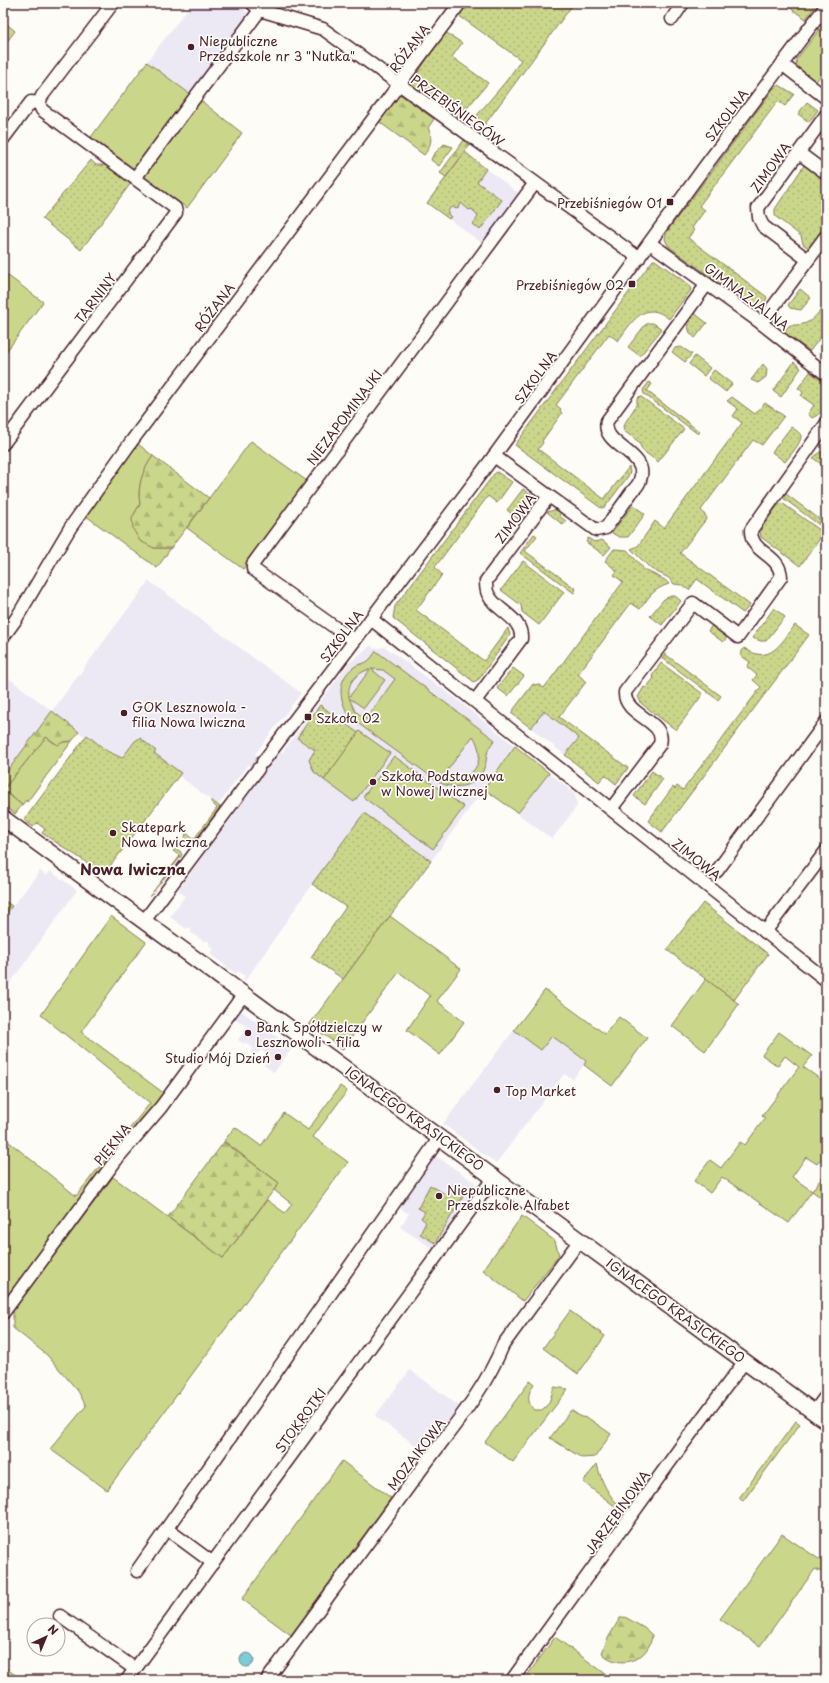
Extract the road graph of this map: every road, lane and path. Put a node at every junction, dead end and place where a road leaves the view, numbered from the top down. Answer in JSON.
{"nodes":[{"id":1,"x":113,"y":3,"type":"edge"},
{"id":2,"x":460,"y":3,"type":"edge"},
{"id":3,"x":683,"y":3,"type":"edge"},
{"id":4,"x":256,"y":6,"type":"edge"},
{"id":5,"x":826,"y":6,"type":"edge"},
{"id":6,"x":672,"y":19,"type":"dead end"},
{"id":7,"x":782,"y":64,"type":"junction"},
{"id":8,"x":399,"y":85,"type":"junction"},
{"id":9,"x":826,"y":98,"type":"edge"},
{"id":10,"x":39,"y":104,"type":"junction"},
{"id":11,"x":826,"y":115,"type":"edge"},
{"id":12,"x":3,"y":139,"type":"edge"},
{"id":13,"x":798,"y":152,"type":"junction"},
{"id":14,"x":826,"y":173,"type":"edge"},
{"id":15,"x":135,"y":178,"type":"junction"},
{"id":16,"x":535,"y":183,"type":"junction"},
{"id":17,"x":826,"y":236,"type":"edge"},
{"id":18,"x":650,"y":243,"type":"junction"},
{"id":19,"x":639,"y":258,"type":"junction"},
{"id":20,"x":808,"y":260,"type":"junction"},
{"id":21,"x":707,"y":284,"type":"junction"},
{"id":22,"x":761,"y":323,"type":"junction"},
{"id":23,"x":826,"y":374,"type":"edge"},
{"id":24,"x":826,"y":424,"type":"edge"},
{"id":25,"x":3,"y":444,"type":"edge"},
{"id":26,"x":494,"y":456,"type":"junction"},
{"id":27,"x":549,"y":496,"type":"junction"},
{"id":28,"x":371,"y":618,"type":"junction"},
{"id":29,"x":3,"y":637,"type":"edge"},
{"id":30,"x":355,"y":640,"type":"junction"},
{"id":31,"x":475,"y":701,"type":"junction"},
{"id":32,"x":826,"y":722,"type":"edge"},
{"id":33,"x":611,"y":809,"type":"junction"},
{"id":34,"x":3,"y":818,"type":"edge"},
{"id":35,"x":826,"y":851,"type":"edge"},
{"id":36,"x":717,"y":871,"type":"dead end"},
{"id":37,"x":144,"y":921,"type":"junction"},
{"id":38,"x":765,"y":932,"type":"junction"},
{"id":39,"x":826,"y":980,"type":"edge"},
{"id":40,"x":244,"y":994,"type":"junction"},
{"id":41,"x":440,"y":1136,"type":"junction"},
{"id":42,"x":494,"y":1176,"type":"junction"},
{"id":43,"x":580,"y":1240,"type":"junction"},
{"id":44,"x":3,"y":1312,"type":"edge"},
{"id":45,"x":745,"y":1361,"type":"junction"},
{"id":46,"x":826,"y":1396,"type":"edge"},
{"id":47,"x":820,"y":1416,"type":"edge"},
{"id":48,"x":168,"y":1529,"type":"junction"},
{"id":49,"x":213,"y":1563,"type":"junction"},
{"id":50,"x":137,"y":1571,"type":"dead end"},
{"id":51,"x":60,"y":1616,"type":"dead end"},
{"id":52,"x":135,"y":1669,"type":"junction"},
{"id":53,"x":127,"y":1680,"type":"edge"},
{"id":54,"x":267,"y":1680,"type":"edge"},
{"id":55,"x":512,"y":1680,"type":"edge"}],
"edges":[{"from":1,"to":10,"type":"street"},
{"from":2,"to":8,"type":"street","name":"RÓŻANA"},
{"from":3,"to":6,"type":"street"},
{"from":4,"to":8,"type":"street","name":"PRZEBIŚNIEGÓW"},
{"from":4,"to":15,"type":"street"},
{"from":5,"to":7,"type":"street","name":"SZKOLNA"},
{"from":7,"to":9,"type":"street"},
{"from":7,"to":18,"type":"street","name":"SZKOLNA"},
{"from":8,"to":16,"type":"street","name":"PRZEBIŚNIEGÓW"},
{"from":8,"to":29,"type":"street","name":"RÓŻANA"},
{"from":10,"to":12,"type":"street"},
{"from":10,"to":15,"type":"street","name":"TARNINY"},
{"from":11,"to":13,"type":"street","name":"ZIMOWA"},
{"from":13,"to":14,"type":"street"},
{"from":13,"to":20,"type":"street","name":"ZIMOWA"},
{"from":15,"to":25,"type":"street","name":"TARNINY"},
{"from":16,"to":19,"type":"street","name":"PRZEBIŚNIEGÓW"},
{"from":16,"to":30,"type":"street","name":"NIEZAPOMINAJKI"},
{"from":17,"to":20,"type":"street"},
{"from":18,"to":19,"type":"street","name":"SZKOLNA"},
{"from":18,"to":21,"type":"street","name":"GIMNAZJALNA"},
{"from":19,"to":26,"type":"street","name":"SZKOLNA"},
{"from":20,"to":22,"type":"street"},
{"from":21,"to":22,"type":"street","name":"GIMNAZJALNA"},
{"from":21,"to":27,"type":"street","name":"ZIMOWA"},
{"from":22,"to":23,"type":"street","name":"GIMNAZJALNA"},
{"from":24,"to":33,"type":"street"},
{"from":26,"to":27,"type":"street"},
{"from":26,"to":28,"type":"street","name":"SZKOLNA"},
{"from":27,"to":31,"type":"street","name":"ZIMOWA"},
{"from":28,"to":30,"type":"street","name":"SZKOLNA"},
{"from":28,"to":31,"type":"street","name":"ZIMOWA"},
{"from":30,"to":37,"type":"street","name":"SZKOLNA"},
{"from":31,"to":33,"type":"street","name":"ZIMOWA"},
{"from":32,"to":36,"type":"street"},
{"from":33,"to":38,"type":"street","name":"ZIMOWA"},
{"from":34,"to":37,"type":"street","name":"IGNACEGO KRASICKIEGO"},
{"from":35,"to":38,"type":"street"},
{"from":37,"to":40,"type":"street","name":"IGNACEGO KRASICKIEGO"},
{"from":38,"to":39,"type":"street","name":"ZIMOWA"},
{"from":40,"to":41,"type":"street","name":"IGNACEGO KRASICKIEGO"},
{"from":40,"to":44,"type":"street","name":"PIĘKNA"},
{"from":41,"to":42,"type":"street","name":"IGNACEGO KRASICKIEGO"},
{"from":41,"to":48,"type":"street"},
{"from":42,"to":43,"type":"street","name":"IGNACEGO KRASICKIEGO"},
{"from":42,"to":49,"type":"street","name":"STOKROTKI"},
{"from":43,"to":45,"type":"street","name":"IGNACEGO KRASICKIEGO"},
{"from":43,"to":54,"type":"street","name":"MOZAIKOWA"},
{"from":45,"to":47,"type":"street","name":"IGNACEGO KRASICKIEGO"},
{"from":45,"to":55,"type":"street","name":"JARZĘBINOWA"},
{"from":46,"to":47,"type":"street"},
{"from":48,"to":49,"type":"street"},
{"from":48,"to":50,"type":"street"},
{"from":49,"to":52,"type":"street","name":"STOKROTKI"},
{"from":51,"to":52,"type":"street"},
{"from":52,"to":53,"type":"street","name":"STOKROTKI"}]}
